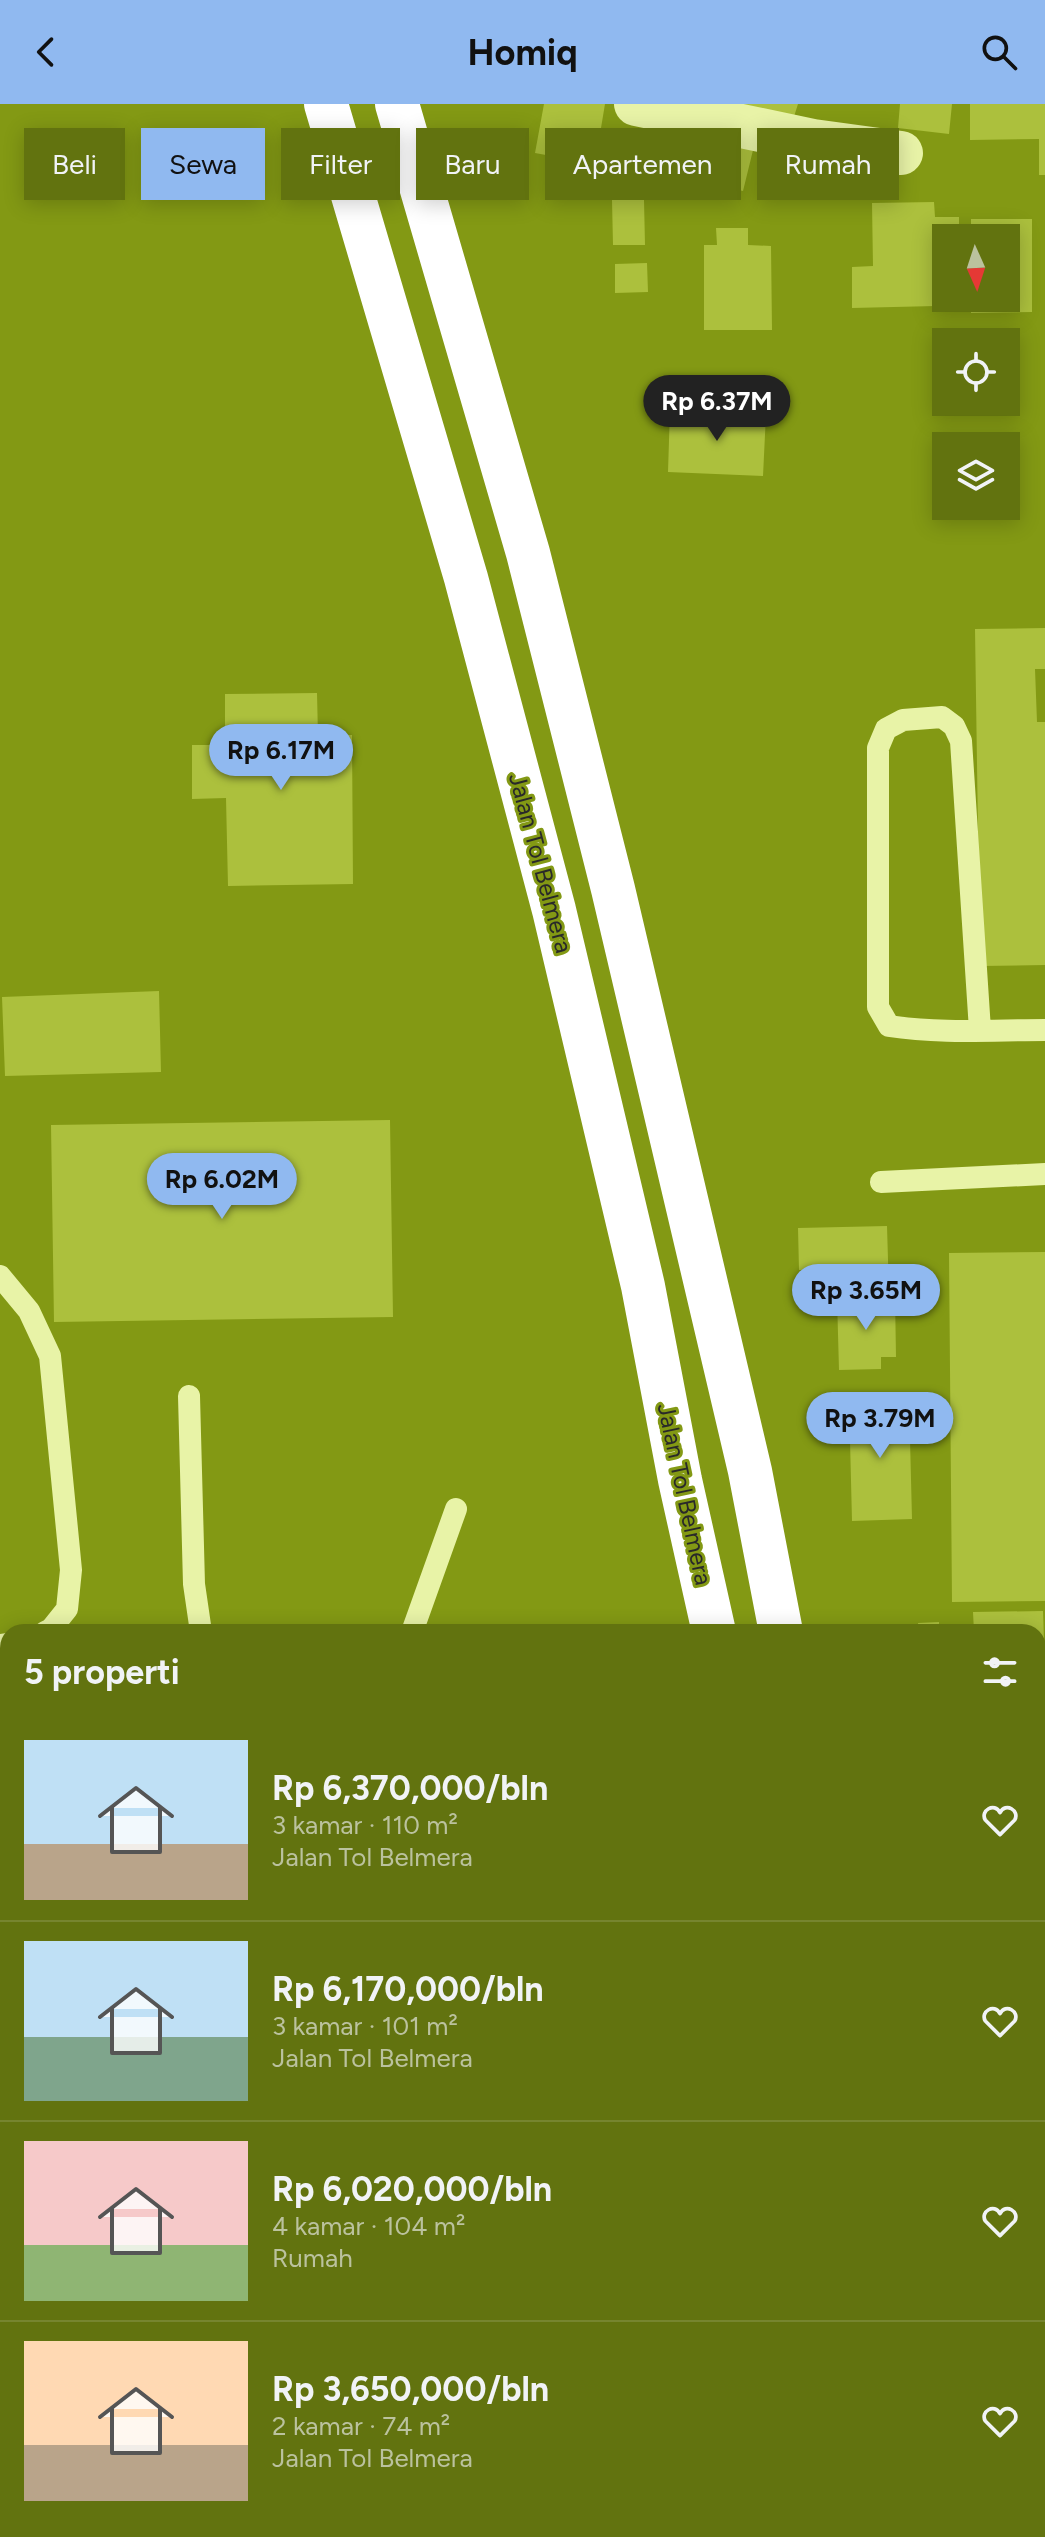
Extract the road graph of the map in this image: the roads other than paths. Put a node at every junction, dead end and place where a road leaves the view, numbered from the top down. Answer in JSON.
{"nodes":[{"id":1,"x":326,"y":104,"type":"edge"},
{"id":2,"x":397,"y":104,"type":"edge"},
{"id":3,"x":636,"y":104,"type":"edge"},
{"id":4,"x":901,"y":153,"type":"dead end"},
{"id":5,"x":980,"y":1030,"type":"junction"},
{"id":6,"x":1045,"y":1030,"type":"edge"},
{"id":7,"x":1045,"y":1174,"type":"edge"},
{"id":8,"x":881,"y":1182,"type":"dead end"},
{"id":9,"x":0,"y":1276,"type":"edge"},
{"id":10,"x":189,"y":1396,"type":"dead end"},
{"id":11,"x":456,"y":1509,"type":"dead end"},
{"id":12,"x":55,"y":1624,"type":"edge"},
{"id":13,"x":200,"y":1624,"type":"edge"},
{"id":14,"x":415,"y":1624,"type":"edge"},
{"id":15,"x":712,"y":1624,"type":"edge"},
{"id":16,"x":779,"y":1624,"type":"edge"}],
"edges":[{"from":1,"to":15,"type":"highway","name":"Jalan Tol Belmera"},
{"from":2,"to":16,"type":"highway"},
{"from":3,"to":4,"type":"street"},
{"from":5,"to":5,"type":"lane"},
{"from":5,"to":6,"type":"lane"},
{"from":7,"to":8,"type":"lane"},
{"from":9,"to":12,"type":"lane"},
{"from":10,"to":13,"type":"lane"},
{"from":11,"to":14,"type":"lane"}]}
